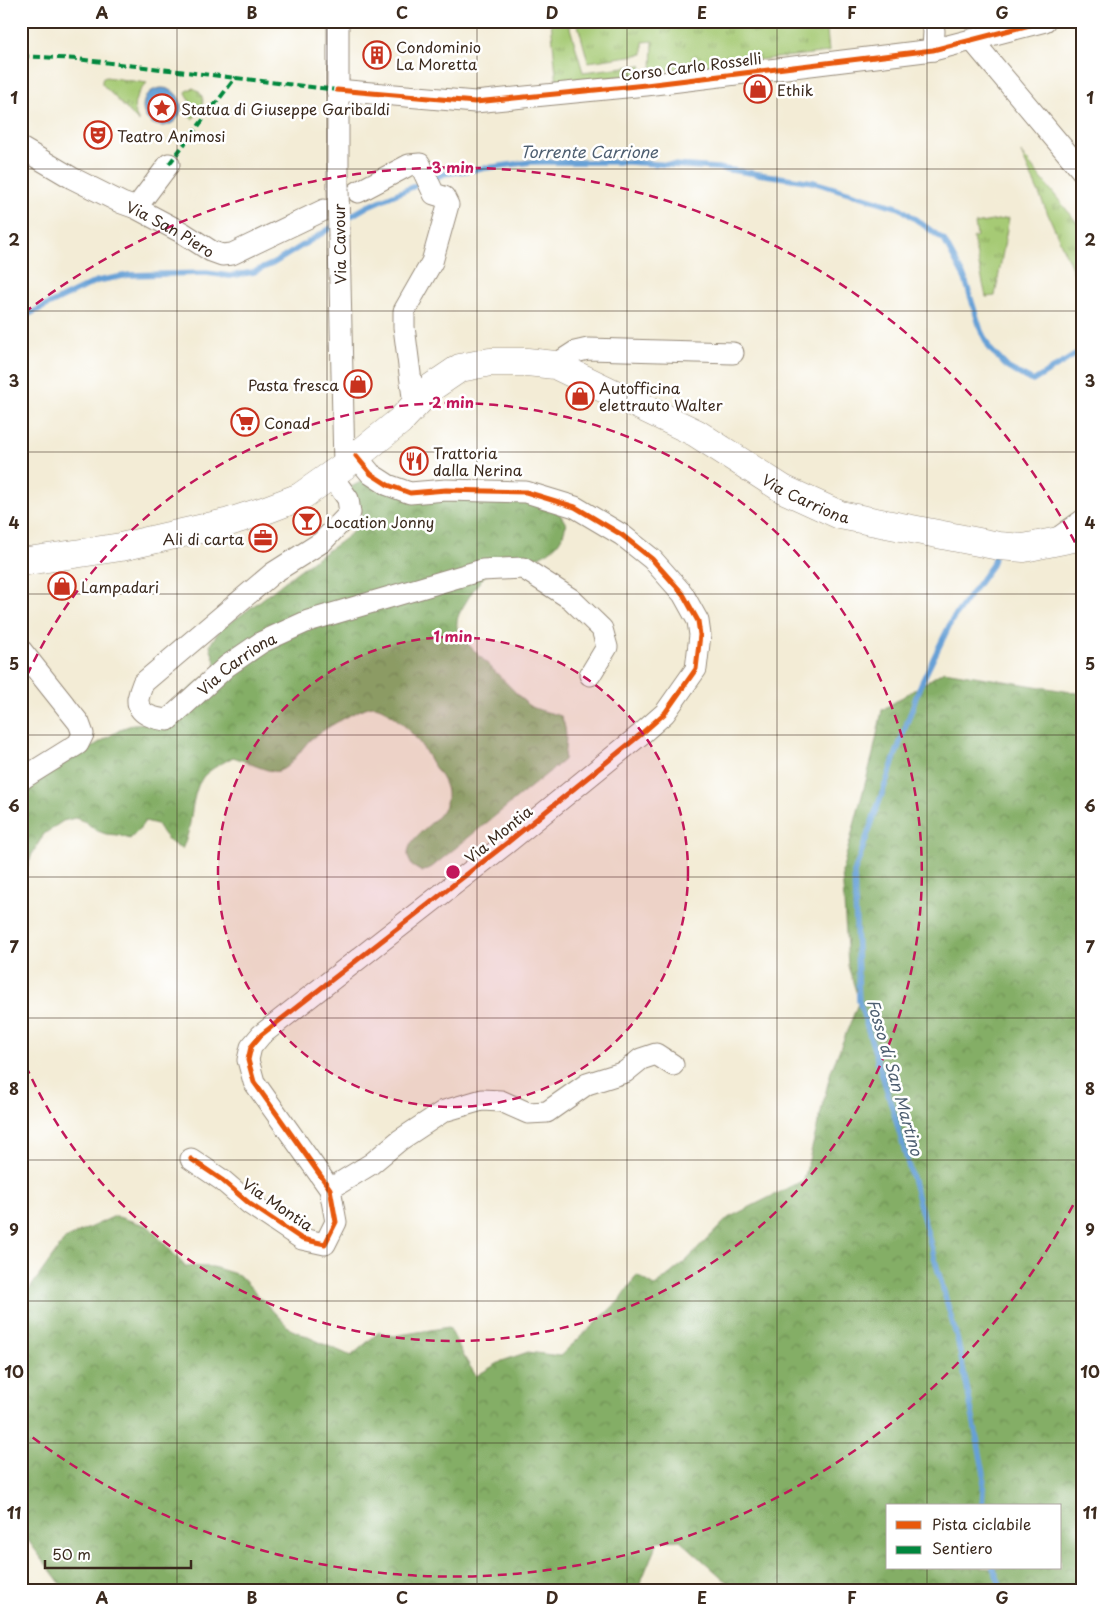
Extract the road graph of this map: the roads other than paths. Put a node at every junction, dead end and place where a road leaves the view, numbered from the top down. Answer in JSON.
{"nodes":[{"id":1,"x":338,"y":21,"type":"edge"},
{"id":2,"x":932,"y":21,"type":"edge"},
{"id":3,"x":1044,"y":21,"type":"edge"},
{"id":4,"x":972,"y":40,"type":"junction"},
{"id":5,"x":933,"y":50,"type":"junction"},
{"id":6,"x":337,"y":90,"type":"junction"},
{"id":7,"x":21,"y":148,"type":"edge"},
{"id":8,"x":170,"y":164,"type":"dead end"},
{"id":9,"x":1083,"y":172,"type":"edge"},
{"id":10,"x":348,"y":190,"type":"junction"},
{"id":11,"x":136,"y":208,"type":"junction"},
{"id":12,"x":324,"y":210,"type":"dead end"},
{"id":13,"x":733,"y":354,"type":"dead end"},
{"id":14,"x":555,"y":365,"type":"junction"},
{"id":15,"x":414,"y":405,"type":"junction"},
{"id":16,"x":343,"y":466,"type":"junction"},
{"id":17,"x":1083,"y":520,"type":"edge"},
{"id":18,"x":1083,"y":536,"type":"edge"},
{"id":19,"x":1053,"y":542,"type":"junction"},
{"id":20,"x":21,"y":562,"type":"edge"},
{"id":21,"x":21,"y":650,"type":"edge"},
{"id":22,"x":590,"y":675,"type":"dead end"},
{"id":23,"x":21,"y":780,"type":"edge"},
{"id":24,"x":673,"y":1065,"type":"dead end"},
{"id":25,"x":190,"y":1159,"type":"dead end"},
{"id":26,"x":330,"y":1189,"type":"junction"}],
"edges":[{"from":1,"to":6,"type":"street","name":"Via Cavour"},
{"from":2,"to":5,"type":"street"},
{"from":3,"to":4,"type":"street","name":"Corso Carlo Rosselli"},
{"from":4,"to":5,"type":"street","name":"Corso Carlo Rosselli"},
{"from":4,"to":9,"type":"street"},
{"from":5,"to":6,"type":"street","name":"Corso Carlo Rosselli"},
{"from":6,"to":10,"type":"street","name":"Via Cavour"},
{"from":7,"to":11,"type":"street","name":"Via San Piero"},
{"from":8,"to":11,"type":"street"},
{"from":10,"to":15,"type":"street"},
{"from":10,"to":16,"type":"street","name":"Via Cavour","bridge":true},
{"from":11,"to":12,"type":"street","name":"Via San Piero"},
{"from":13,"to":14,"type":"street"},
{"from":14,"to":15,"type":"main road","name":"Via Carriona"},
{"from":14,"to":19,"type":"main road","name":"Via Carriona"},
{"from":15,"to":16,"type":"main road","name":"Via Carriona"},
{"from":16,"to":20,"type":"main road","name":"Via Carriona"},
{"from":16,"to":22,"type":"street","name":"Via Carriona"},
{"from":16,"to":26,"type":"street","name":"Via Montia"},
{"from":17,"to":19,"type":"street"},
{"from":18,"to":19,"type":"main road","name":"Via Carriona"},
{"from":21,"to":23,"type":"street"},
{"from":24,"to":26,"type":"street"},
{"from":25,"to":26,"type":"street","name":"Via Montia"}]}
